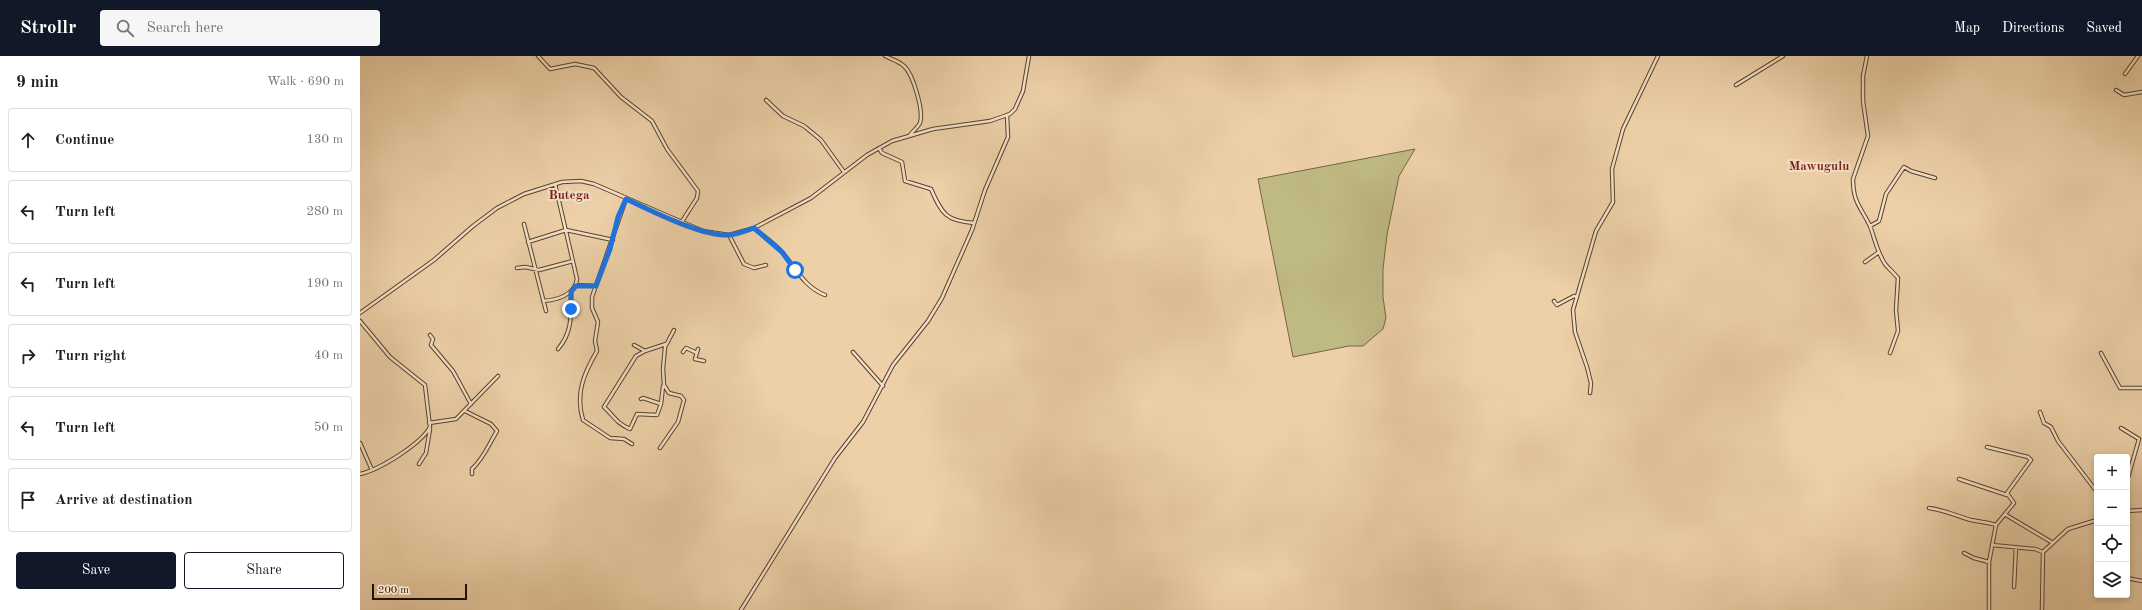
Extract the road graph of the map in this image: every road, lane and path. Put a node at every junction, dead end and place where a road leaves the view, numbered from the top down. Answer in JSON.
{"nodes":[{"id":1,"x":538,"y":56,"type":"edge"},
{"id":2,"x":885,"y":56,"type":"edge"},
{"id":3,"x":1028,"y":56,"type":"edge"},
{"id":4,"x":1658,"y":56,"type":"edge"},
{"id":5,"x":1783,"y":56,"type":"edge"},
{"id":6,"x":1867,"y":56,"type":"edge"},
{"id":7,"x":2138,"y":56,"type":"edge"},
{"id":8,"x":2125,"y":74,"type":"dead end"},
{"id":9,"x":1736,"y":85,"type":"dead end"},
{"id":10,"x":2116,"y":90,"type":"dead end"},
{"id":11,"x":2142,"y":92,"type":"edge"},
{"id":12,"x":766,"y":100,"type":"dead end"},
{"id":13,"x":1007,"y":115,"type":"junction"},
{"id":14,"x":910,"y":135,"type":"junction"},
{"id":15,"x":879,"y":148,"type":"junction"},
{"id":16,"x":844,"y":172,"type":"junction"},
{"id":17,"x":1935,"y":178,"type":"dead end"},
{"id":18,"x":555,"y":184,"type":"junction"},
{"id":19,"x":626,"y":199,"type":"junction"},
{"id":20,"x":681,"y":223,"type":"junction"},
{"id":21,"x":524,"y":224,"type":"dead end"},
{"id":22,"x":974,"y":224,"type":"junction"},
{"id":23,"x":1870,"y":226,"type":"junction"},
{"id":24,"x":754,"y":228,"type":"junction"},
{"id":25,"x":566,"y":230,"type":"junction"},
{"id":26,"x":729,"y":235,"type":"junction"},
{"id":27,"x":613,"y":240,"type":"junction"},
{"id":28,"x":528,"y":242,"type":"junction"},
{"id":29,"x":1879,"y":252,"type":"junction"},
{"id":30,"x":573,"y":261,"type":"junction"},
{"id":31,"x":1865,"y":262,"type":"dead end"},
{"id":32,"x":766,"y":265,"type":"dead end"},
{"id":33,"x":517,"y":268,"type":"dead end"},
{"id":34,"x":535,"y":270,"type":"junction"},
{"id":35,"x":576,"y":286,"type":"junction"},
{"id":36,"x":596,"y":286,"type":"junction"},
{"id":37,"x":571,"y":292,"type":"junction"},
{"id":38,"x":825,"y":295,"type":"dead end"},
{"id":39,"x":1577,"y":297,"type":"junction"},
{"id":40,"x":543,"y":301,"type":"junction"},
{"id":41,"x":1554,"y":301,"type":"dead end"},
{"id":42,"x":546,"y":311,"type":"dead end"},
{"id":43,"x":360,"y":313,"type":"edge"},
{"id":44,"x":360,"y":321,"type":"edge"},
{"id":45,"x":674,"y":330,"type":"dead end"},
{"id":46,"x":430,"y":335,"type":"dead end"},
{"id":47,"x":666,"y":344,"type":"junction"},
{"id":48,"x":634,"y":345,"type":"dead end"},
{"id":49,"x":558,"y":349,"type":"dead end"},
{"id":50,"x":698,"y":349,"type":"dead end"},
{"id":51,"x":645,"y":351,"type":"junction"},
{"id":52,"x":683,"y":352,"type":"dead end"},
{"id":53,"x":853,"y":352,"type":"dead end"},
{"id":54,"x":1890,"y":352,"type":"dead end"},
{"id":55,"x":697,"y":353,"type":"junction"},
{"id":56,"x":2101,"y":353,"type":"dead end"},
{"id":57,"x":704,"y":361,"type":"dead end"},
{"id":58,"x":498,"y":376,"type":"dead end"},
{"id":59,"x":664,"y":385,"type":"junction"},
{"id":60,"x":883,"y":386,"type":"junction"},
{"id":61,"x":2142,"y":388,"type":"edge"},
{"id":62,"x":1590,"y":393,"type":"dead end"},
{"id":63,"x":641,"y":399,"type":"dead end"},
{"id":64,"x":472,"y":404,"type":"junction"},
{"id":65,"x":661,"y":404,"type":"junction"},
{"id":66,"x":465,"y":411,"type":"junction"},
{"id":67,"x":2040,"y":412,"type":"dead end"},
{"id":68,"x":430,"y":425,"type":"junction"},
{"id":69,"x":2121,"y":428,"type":"dead end"},
{"id":70,"x":360,"y":442,"type":"edge"},
{"id":71,"x":632,"y":444,"type":"dead end"},
{"id":72,"x":1987,"y":447,"type":"dead end"},
{"id":73,"x":660,"y":448,"type":"dead end"},
{"id":74,"x":419,"y":464,"type":"dead end"},
{"id":75,"x":372,"y":470,"type":"junction"},
{"id":76,"x":2130,"y":470,"type":"edge"},
{"id":77,"x":360,"y":474,"type":"edge"},
{"id":78,"x":472,"y":474,"type":"dead end"},
{"id":79,"x":1959,"y":480,"type":"dead end"},
{"id":80,"x":2095,"y":490,"type":"edge"},
{"id":81,"x":2008,"y":495,"type":"junction"},
{"id":82,"x":1929,"y":508,"type":"dead end"},
{"id":83,"x":2142,"y":510,"type":"edge"},
{"id":84,"x":2130,"y":511,"type":"edge"},
{"id":85,"x":2006,"y":515,"type":"junction"},
{"id":86,"x":2094,"y":521,"type":"edge"},
{"id":87,"x":1996,"y":525,"type":"junction"},
{"id":88,"x":2053,"y":543,"type":"junction"},
{"id":89,"x":1992,"y":545,"type":"junction"},
{"id":90,"x":2016,"y":547,"type":"junction"},
{"id":91,"x":2043,"y":552,"type":"junction"},
{"id":92,"x":1964,"y":553,"type":"dead end"},
{"id":93,"x":1989,"y":562,"type":"junction"},
{"id":94,"x":2130,"y":579,"type":"edge"},
{"id":95,"x":2142,"y":581,"type":"edge"},
{"id":96,"x":2014,"y":587,"type":"dead end"},
{"id":97,"x":741,"y":610,"type":"edge"},
{"id":98,"x":1989,"y":610,"type":"edge"},
{"id":99,"x":2042,"y":610,"type":"edge"}],
"edges":[{"from":1,"to":20,"type":"street"},
{"from":2,"to":14,"type":"street"},
{"from":3,"to":13,"type":"street"},
{"from":4,"to":39,"type":"street"},
{"from":5,"to":9,"type":"street"},
{"from":6,"to":23,"type":"street"},
{"from":7,"to":8,"type":"street"},
{"from":10,"to":11,"type":"street"},
{"from":12,"to":16,"type":"street"},
{"from":13,"to":14,"type":"street"},
{"from":13,"to":22,"type":"street"},
{"from":14,"to":15,"type":"street"},
{"from":15,"to":16,"type":"street"},
{"from":15,"to":22,"type":"street"},
{"from":16,"to":24,"type":"street"},
{"from":17,"to":23,"type":"street"},
{"from":18,"to":19,"type":"street"},
{"from":18,"to":25,"type":"street"},
{"from":18,"to":43,"type":"street"},
{"from":19,"to":20,"type":"street"},
{"from":19,"to":27,"type":"street"},
{"from":20,"to":26,"type":"street"},
{"from":21,"to":28,"type":"street"},
{"from":22,"to":60,"type":"street"},
{"from":23,"to":29,"type":"street"},
{"from":24,"to":26,"type":"street"},
{"from":24,"to":38,"type":"street"},
{"from":25,"to":27,"type":"street"},
{"from":25,"to":28,"type":"street"},
{"from":25,"to":30,"type":"street"},
{"from":26,"to":32,"type":"street"},
{"from":27,"to":36,"type":"street"},
{"from":28,"to":34,"type":"street"},
{"from":29,"to":31,"type":"street"},
{"from":29,"to":54,"type":"street"},
{"from":30,"to":34,"type":"street"},
{"from":30,"to":35,"type":"street"},
{"from":33,"to":34,"type":"street"},
{"from":34,"to":40,"type":"street"},
{"from":35,"to":36,"type":"street"},
{"from":35,"to":37,"type":"street"},
{"from":36,"to":71,"type":"street"},
{"from":37,"to":40,"type":"street"},
{"from":37,"to":49,"type":"street"},
{"from":39,"to":41,"type":"street"},
{"from":39,"to":62,"type":"street"},
{"from":40,"to":42,"type":"street"},
{"from":44,"to":68,"type":"street"},
{"from":45,"to":47,"type":"street"},
{"from":46,"to":64,"type":"street"},
{"from":47,"to":51,"type":"street"},
{"from":47,"to":59,"type":"street"},
{"from":48,"to":51,"type":"street"},
{"from":50,"to":55,"type":"street"},
{"from":51,"to":65,"type":"street"},
{"from":52,"to":55,"type":"street"},
{"from":53,"to":60,"type":"street"},
{"from":55,"to":57,"type":"street"},
{"from":56,"to":61,"type":"street"},
{"from":58,"to":64,"type":"street"},
{"from":59,"to":65,"type":"street"},
{"from":59,"to":73,"type":"street"},
{"from":60,"to":97,"type":"street"},
{"from":63,"to":65,"type":"street"},
{"from":64,"to":66,"type":"street"},
{"from":66,"to":68,"type":"street"},
{"from":66,"to":78,"type":"street"},
{"from":67,"to":80,"type":"street"},
{"from":68,"to":74,"type":"street"},
{"from":68,"to":75,"type":"street"},
{"from":69,"to":76,"type":"street"},
{"from":70,"to":75,"type":"street"},
{"from":72,"to":81,"type":"street"},
{"from":75,"to":77,"type":"street"},
{"from":79,"to":81,"type":"street"},
{"from":81,"to":85,"type":"street"},
{"from":82,"to":87,"type":"street"},
{"from":83,"to":84,"type":"street"},
{"from":85,"to":87,"type":"street"},
{"from":85,"to":88,"type":"street"},
{"from":86,"to":88,"type":"street"},
{"from":87,"to":89,"type":"street"},
{"from":88,"to":91,"type":"street"},
{"from":89,"to":90,"type":"street"},
{"from":89,"to":93,"type":"street"},
{"from":90,"to":91,"type":"street"},
{"from":90,"to":96,"type":"street"},
{"from":91,"to":99,"type":"street"},
{"from":92,"to":93,"type":"street"},
{"from":93,"to":98,"type":"street"},
{"from":94,"to":95,"type":"street"}]}
